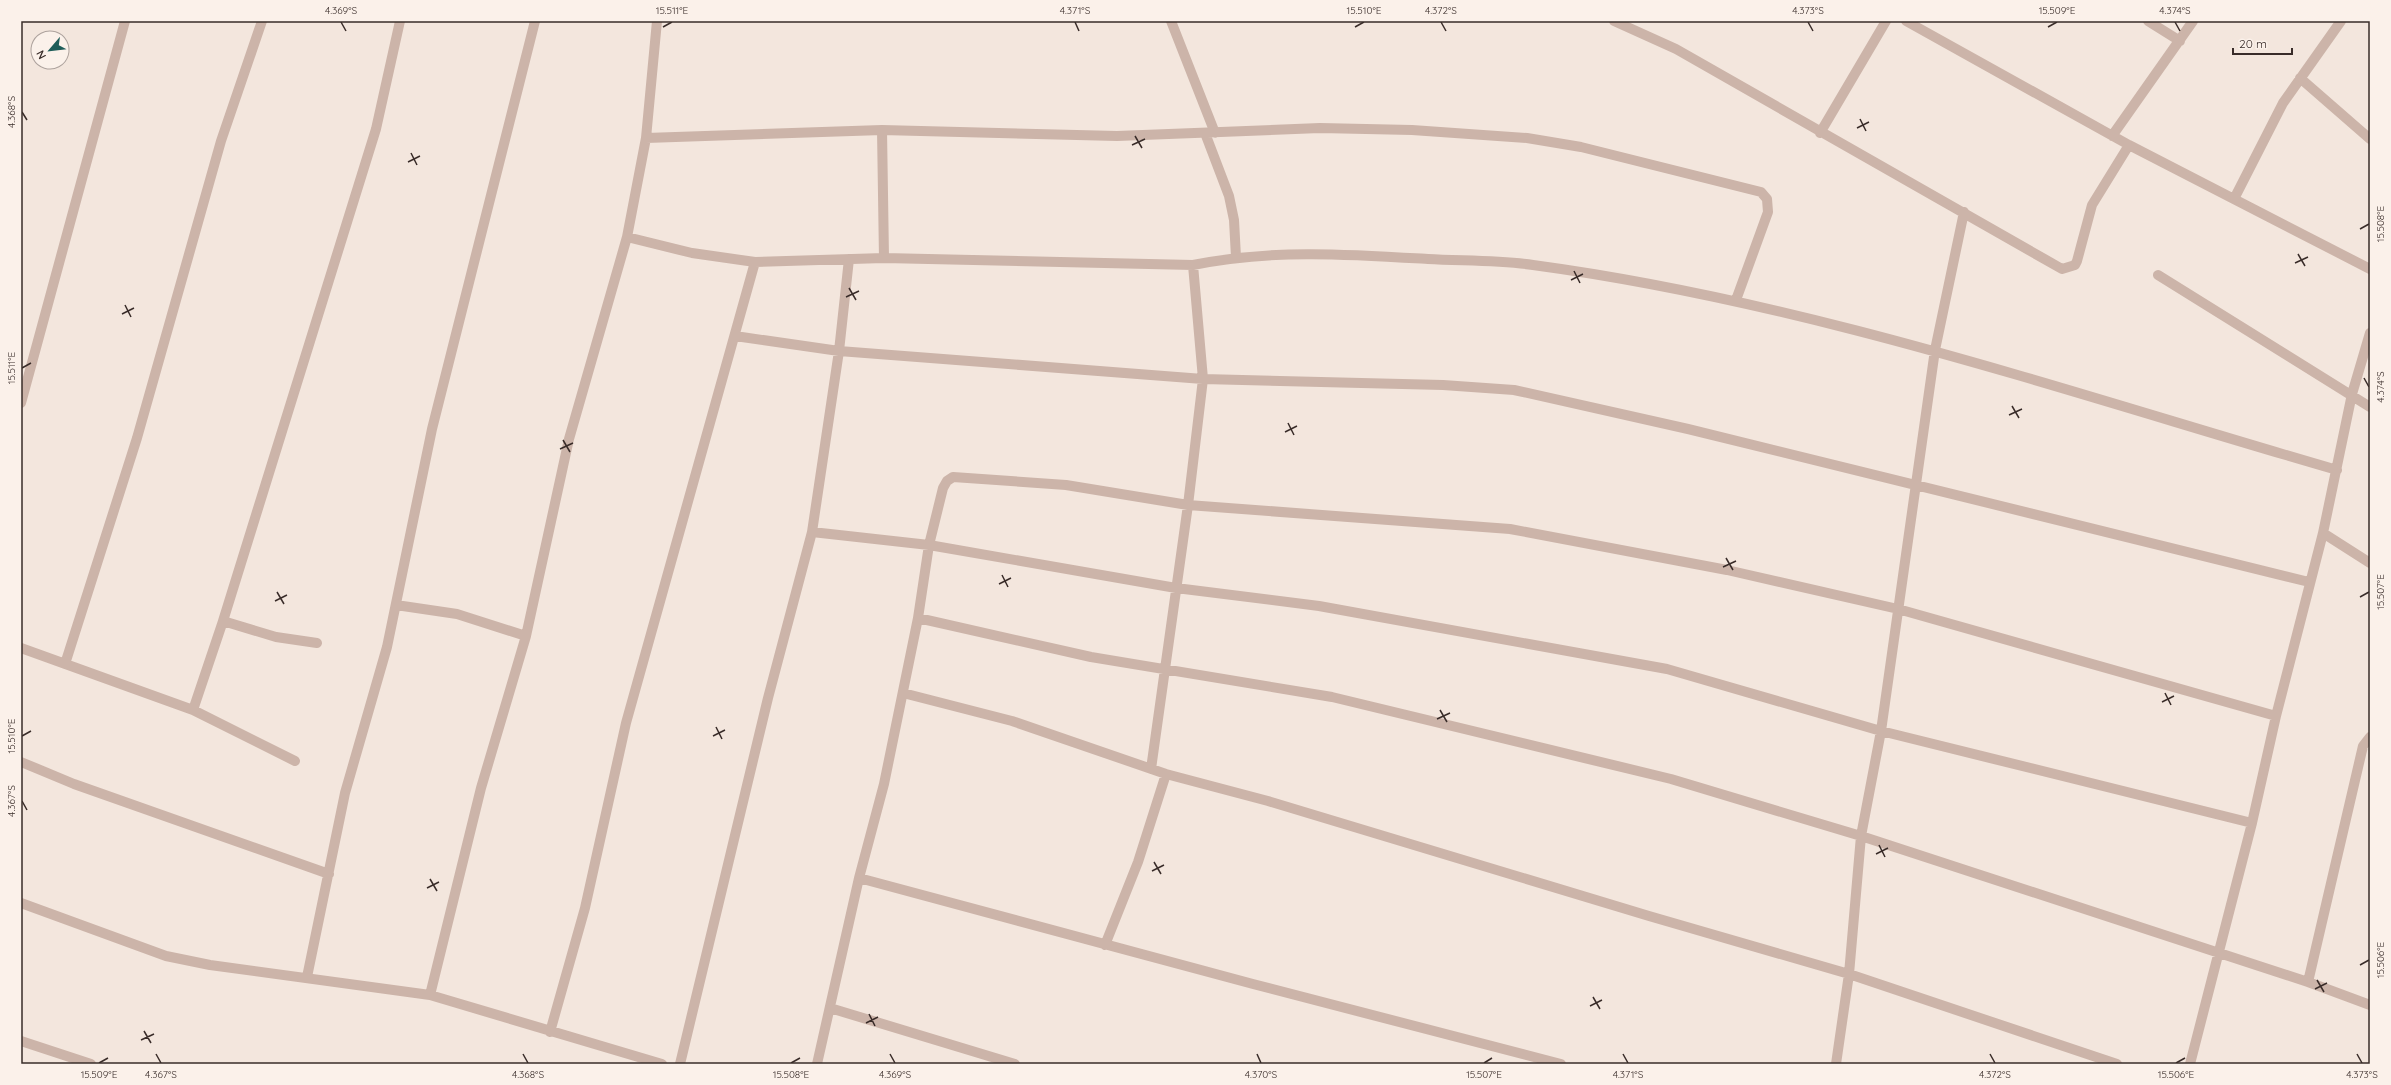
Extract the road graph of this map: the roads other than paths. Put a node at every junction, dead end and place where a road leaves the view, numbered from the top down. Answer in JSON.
{"nodes":[{"id":1,"x":125,"y":21,"type":"edge"},
{"id":2,"x":262,"y":21,"type":"edge"},
{"id":3,"x":400,"y":21,"type":"edge"},
{"id":4,"x":535,"y":21,"type":"edge"},
{"id":5,"x":657,"y":21,"type":"edge"},
{"id":6,"x":1171,"y":21,"type":"edge"},
{"id":7,"x":1614,"y":21,"type":"edge"},
{"id":8,"x":1886,"y":21,"type":"edge"},
{"id":9,"x":1906,"y":21,"type":"edge"},
{"id":10,"x":2148,"y":21,"type":"edge"},
{"id":11,"x":2193,"y":21,"type":"edge"},
{"id":12,"x":2341,"y":21,"type":"edge"},
{"id":13,"x":2180,"y":41,"type":"junction"},
{"id":14,"x":2300,"y":78,"type":"junction"},
{"id":15,"x":882,"y":130,"type":"junction"},
{"id":16,"x":1820,"y":132,"type":"junction"},
{"id":17,"x":1210,"y":133,"type":"junction"},
{"id":18,"x":2112,"y":136,"type":"junction"},
{"id":19,"x":646,"y":138,"type":"junction"},
{"id":20,"x":2370,"y":139,"type":"edge"},
{"id":21,"x":2129,"y":145,"type":"junction"},
{"id":22,"x":2234,"y":199,"type":"junction"},
{"id":23,"x":1964,"y":212,"type":"junction"},
{"id":24,"x":627,"y":238,"type":"junction"},
{"id":25,"x":1236,"y":257,"type":"junction"},
{"id":26,"x":884,"y":258,"type":"junction"},
{"id":27,"x":849,"y":259,"type":"junction"},
{"id":28,"x":754,"y":262,"type":"junction"},
{"id":29,"x":1193,"y":265,"type":"junction"},
{"id":30,"x":2370,"y":269,"type":"edge"},
{"id":31,"x":2158,"y":275,"type":"dead end"},
{"id":32,"x":1736,"y":300,"type":"junction"},
{"id":33,"x":2370,"y":333,"type":"edge"},
{"id":34,"x":735,"y":336,"type":"junction"},
{"id":35,"x":1935,"y":350,"type":"junction"},
{"id":36,"x":839,"y":351,"type":"junction"},
{"id":37,"x":1203,"y":379,"type":"junction"},
{"id":38,"x":2352,"y":394,"type":"junction"},
{"id":39,"x":21,"y":403,"type":"edge"},
{"id":40,"x":2370,"y":407,"type":"edge"},
{"id":41,"x":2337,"y":470,"type":"junction"},
{"id":42,"x":1915,"y":484,"type":"junction"},
{"id":43,"x":1188,"y":505,"type":"junction"},
{"id":44,"x":812,"y":532,"type":"junction"},
{"id":45,"x":2323,"y":533,"type":"junction"},
{"id":46,"x":929,"y":545,"type":"junction"},
{"id":47,"x":2370,"y":563,"type":"edge"},
{"id":48,"x":2309,"y":582,"type":"junction"},
{"id":49,"x":1176,"y":588,"type":"junction"},
{"id":50,"x":396,"y":605,"type":"junction"},
{"id":51,"x":1898,"y":609,"type":"junction"},
{"id":52,"x":918,"y":618,"type":"junction"},
{"id":53,"x":223,"y":621,"type":"junction"},
{"id":54,"x":526,"y":636,"type":"junction"},
{"id":55,"x":317,"y":643,"type":"dead end"},
{"id":56,"x":21,"y":648,"type":"edge"},
{"id":57,"x":64,"y":664,"type":"junction"},
{"id":58,"x":1166,"y":671,"type":"junction"},
{"id":59,"x":903,"y":694,"type":"junction"},
{"id":60,"x":193,"y":710,"type":"junction"},
{"id":61,"x":2276,"y":716,"type":"junction"},
{"id":62,"x":1881,"y":732,"type":"junction"},
{"id":63,"x":2370,"y":737,"type":"edge"},
{"id":64,"x":295,"y":761,"type":"dead end"},
{"id":65,"x":21,"y":762,"type":"edge"},
{"id":66,"x":1151,"y":769,"type":"junction"},
{"id":67,"x":1166,"y":774,"type":"junction"},
{"id":68,"x":2252,"y":823,"type":"junction"},
{"id":69,"x":1862,"y":836,"type":"junction"},
{"id":70,"x":329,"y":874,"type":"junction"},
{"id":71,"x":859,"y":878,"type":"junction"},
{"id":72,"x":21,"y":903,"type":"edge"},
{"id":73,"x":1105,"y":945,"type":"junction"},
{"id":74,"x":2219,"y":953,"type":"junction"},
{"id":75,"x":1849,"y":974,"type":"junction"},
{"id":76,"x":307,"y":977,"type":"junction"},
{"id":77,"x":2308,"y":982,"type":"junction"},
{"id":78,"x":430,"y":995,"type":"junction"},
{"id":79,"x":2370,"y":1005,"type":"edge"},
{"id":80,"x":830,"y":1008,"type":"junction"},
{"id":81,"x":550,"y":1032,"type":"junction"},
{"id":82,"x":21,"y":1041,"type":"edge"},
{"id":83,"x":91,"y":1064,"type":"edge"},
{"id":84,"x":662,"y":1064,"type":"edge"},
{"id":85,"x":680,"y":1064,"type":"edge"},
{"id":86,"x":817,"y":1064,"type":"edge"},
{"id":87,"x":1015,"y":1064,"type":"edge"},
{"id":88,"x":1561,"y":1064,"type":"edge"},
{"id":89,"x":1836,"y":1064,"type":"edge"},
{"id":90,"x":2117,"y":1064,"type":"edge"},
{"id":91,"x":2190,"y":1064,"type":"edge"}],
"edges":[{"from":1,"to":39,"type":"street"},
{"from":2,"to":57,"type":"street"},
{"from":3,"to":53,"type":"street"},
{"from":4,"to":50,"type":"street"},
{"from":5,"to":19,"type":"street"},
{"from":6,"to":17,"type":"street"},
{"from":7,"to":16,"type":"street"},
{"from":8,"to":16,"type":"street"},
{"from":9,"to":18,"type":"street"},
{"from":10,"to":13,"type":"street"},
{"from":11,"to":13,"type":"street"},
{"from":12,"to":14,"type":"street"},
{"from":13,"to":18,"type":"street"},
{"from":14,"to":20,"type":"street"},
{"from":14,"to":22,"type":"street"},
{"from":15,"to":17,"type":"street"},
{"from":15,"to":19,"type":"street"},
{"from":15,"to":26,"type":"street"},
{"from":16,"to":23,"type":"street"},
{"from":17,"to":25,"type":"street"},
{"from":17,"to":32,"type":"street"},
{"from":18,"to":21,"type":"street"},
{"from":19,"to":24,"type":"street"},
{"from":21,"to":22,"type":"street"},
{"from":21,"to":23,"type":"street"},
{"from":22,"to":30,"type":"street"},
{"from":23,"to":35,"type":"street"},
{"from":24,"to":28,"type":"street"},
{"from":24,"to":54,"type":"street"},
{"from":25,"to":29,"type":"street"},
{"from":25,"to":32,"type":"street"},
{"from":26,"to":27,"type":"street"},
{"from":26,"to":29,"type":"street"},
{"from":27,"to":28,"type":"street"},
{"from":27,"to":36,"type":"street"},
{"from":28,"to":34,"type":"street"},
{"from":29,"to":37,"type":"street"},
{"from":31,"to":38,"type":"street"},
{"from":32,"to":35,"type":"street"},
{"from":33,"to":38,"type":"street"},
{"from":34,"to":36,"type":"street"},
{"from":34,"to":81,"type":"street"},
{"from":35,"to":41,"type":"street"},
{"from":35,"to":42,"type":"street"},
{"from":36,"to":37,"type":"street"},
{"from":36,"to":44,"type":"street"},
{"from":37,"to":42,"type":"street"},
{"from":37,"to":43,"type":"street"},
{"from":38,"to":40,"type":"street"},
{"from":38,"to":41,"type":"street"},
{"from":41,"to":45,"type":"street"},
{"from":42,"to":48,"type":"street"},
{"from":42,"to":51,"type":"street"},
{"from":43,"to":46,"type":"street"},
{"from":43,"to":49,"type":"street"},
{"from":43,"to":51,"type":"street"},
{"from":44,"to":46,"type":"street"},
{"from":44,"to":85,"type":"street"},
{"from":45,"to":47,"type":"street"},
{"from":45,"to":48,"type":"street"},
{"from":46,"to":49,"type":"street"},
{"from":46,"to":52,"type":"street"},
{"from":48,"to":61,"type":"street"},
{"from":49,"to":58,"type":"street"},
{"from":49,"to":62,"type":"street"},
{"from":50,"to":54,"type":"street"},
{"from":50,"to":70,"type":"street"},
{"from":51,"to":61,"type":"street"},
{"from":51,"to":62,"type":"street"},
{"from":52,"to":58,"type":"street"},
{"from":52,"to":59,"type":"street"},
{"from":53,"to":55,"type":"street"},
{"from":53,"to":60,"type":"street"},
{"from":54,"to":78,"type":"street"},
{"from":56,"to":57,"type":"street"},
{"from":57,"to":60,"type":"street"},
{"from":58,"to":66,"type":"street"},
{"from":58,"to":69,"type":"street"},
{"from":59,"to":66,"type":"street"},
{"from":59,"to":71,"type":"street"},
{"from":60,"to":64,"type":"street"},
{"from":61,"to":68,"type":"street"},
{"from":62,"to":68,"type":"street"},
{"from":62,"to":69,"type":"street"},
{"from":63,"to":77,"type":"street"},
{"from":65,"to":70,"type":"street"},
{"from":66,"to":67,"type":"street"},
{"from":67,"to":73,"type":"street"},
{"from":67,"to":75,"type":"street"},
{"from":68,"to":74,"type":"street"},
{"from":69,"to":74,"type":"street"},
{"from":69,"to":75,"type":"street"},
{"from":70,"to":76,"type":"street"},
{"from":71,"to":73,"type":"street"},
{"from":71,"to":80,"type":"street"},
{"from":72,"to":76,"type":"street"},
{"from":73,"to":88,"type":"street"},
{"from":74,"to":77,"type":"street"},
{"from":74,"to":91,"type":"street"},
{"from":75,"to":89,"type":"street"},
{"from":75,"to":90,"type":"street"},
{"from":76,"to":78,"type":"street"},
{"from":77,"to":79,"type":"street"},
{"from":78,"to":81,"type":"street"},
{"from":80,"to":86,"type":"street"},
{"from":80,"to":87,"type":"street"},
{"from":81,"to":84,"type":"street"},
{"from":82,"to":83,"type":"street"}]}
